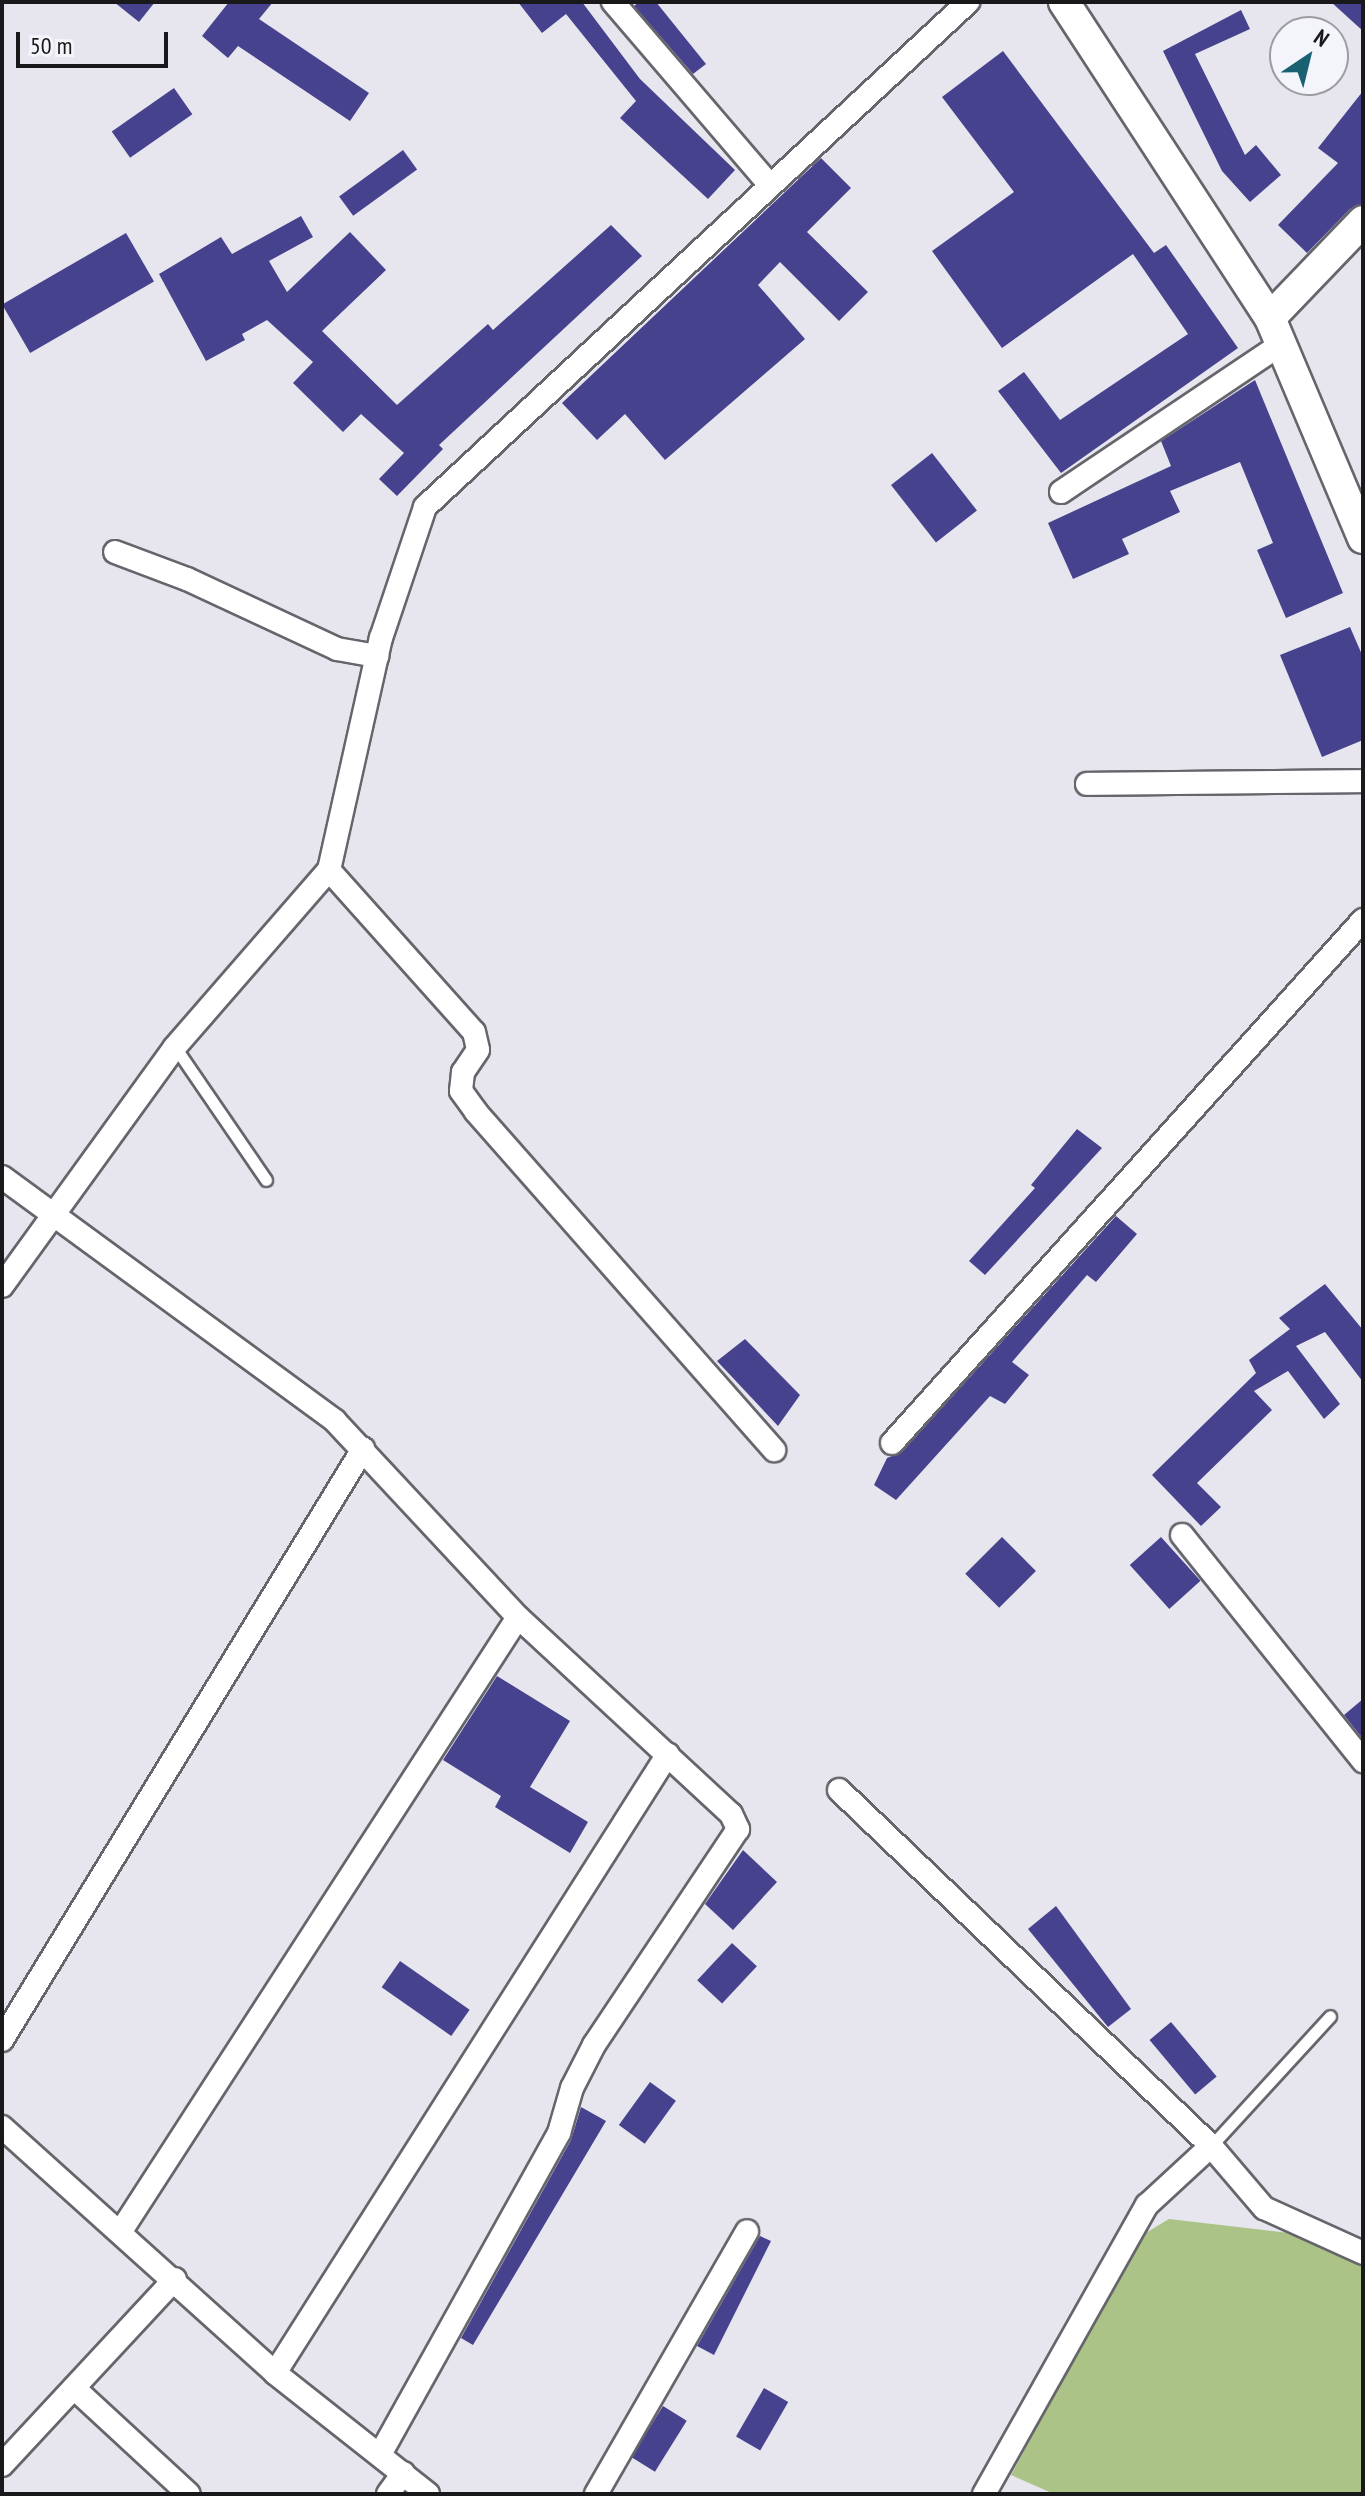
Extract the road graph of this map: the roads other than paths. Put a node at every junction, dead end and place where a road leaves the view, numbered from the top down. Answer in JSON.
{"nodes":[{"id":1,"x":613,"y":2,"type":"edge"},
{"id":2,"x":968,"y":2,"type":"edge"},
{"id":3,"x":1064,"y":2,"type":"edge"},
{"id":4,"x":768,"y":183,"type":"junction"},
{"id":5,"x":1363,"y":221,"type":"edge"},
{"id":6,"x":1277,"y":331,"type":"junction"},
{"id":7,"x":1061,"y":492,"type":"dead end"},
{"id":8,"x":1363,"y":538,"type":"edge"},
{"id":9,"x":115,"y":552,"type":"dead end"},
{"id":10,"x":377,"y":656,"type":"junction"},
{"id":11,"x":1363,"y":781,"type":"edge"},
{"id":12,"x":1087,"y":784,"type":"dead end"},
{"id":13,"x":329,"y":870,"type":"junction"},
{"id":14,"x":1363,"y":920,"type":"edge"},
{"id":15,"x":175,"y":1047,"type":"junction"},
{"id":16,"x":2,"y":1177,"type":"edge"},
{"id":17,"x":266,"y":1180,"type":"dead end"},
{"id":18,"x":51,"y":1215,"type":"junction"},
{"id":19,"x":2,"y":1286,"type":"edge"},
{"id":20,"x":892,"y":1443,"type":"dead end"},
{"id":21,"x":363,"y":1449,"type":"junction"},
{"id":22,"x":774,"y":1450,"type":"dead end"},
{"id":23,"x":1182,"y":1535,"type":"dead end"},
{"id":24,"x":518,"y":1617,"type":"junction"},
{"id":25,"x":668,"y":1754,"type":"junction"},
{"id":26,"x":1363,"y":1761,"type":"edge"},
{"id":27,"x":839,"y":1790,"type":"dead end"},
{"id":28,"x":1330,"y":2016,"type":"dead end"},
{"id":29,"x":2,"y":2040,"type":"edge"},
{"id":30,"x":2,"y":2127,"type":"edge"},
{"id":31,"x":1211,"y":2146,"type":"junction"},
{"id":32,"x":121,"y":2231,"type":"junction"},
{"id":33,"x":747,"y":2231,"type":"dead end"},
{"id":34,"x":1363,"y":2253,"type":"edge"},
{"id":35,"x":175,"y":2279,"type":"junction"},
{"id":36,"x":275,"y":2373,"type":"junction"},
{"id":37,"x":74,"y":2388,"type":"junction"},
{"id":38,"x":380,"y":2454,"type":"junction"},
{"id":39,"x":2,"y":2465,"type":"edge"},
{"id":40,"x":403,"y":2473,"type":"junction"},
{"id":41,"x":189,"y":2494,"type":"edge"},
{"id":42,"x":388,"y":2494,"type":"edge"},
{"id":43,"x":428,"y":2494,"type":"edge"},
{"id":44,"x":596,"y":2494,"type":"edge"},
{"id":45,"x":984,"y":2494,"type":"edge"}],
"edges":[{"from":1,"to":4,"type":"street"},
{"from":2,"to":4,"type":"street"},
{"from":3,"to":6,"type":"street"},
{"from":4,"to":10,"type":"street"},
{"from":5,"to":6,"type":"street"},
{"from":6,"to":7,"type":"street"},
{"from":6,"to":8,"type":"street"},
{"from":9,"to":10,"type":"street"},
{"from":10,"to":13,"type":"street"},
{"from":11,"to":12,"type":"street"},
{"from":13,"to":15,"type":"street"},
{"from":13,"to":22,"type":"street"},
{"from":14,"to":20,"type":"street"},
{"from":15,"to":17,"type":"lane"},
{"from":15,"to":18,"type":"street"},
{"from":16,"to":18,"type":"street"},
{"from":18,"to":19,"type":"street"},
{"from":18,"to":21,"type":"street"},
{"from":21,"to":24,"type":"street"},
{"from":21,"to":29,"type":"street"},
{"from":23,"to":26,"type":"street"},
{"from":24,"to":25,"type":"street"},
{"from":24,"to":32,"type":"street"},
{"from":25,"to":36,"type":"street"},
{"from":25,"to":38,"type":"street"},
{"from":27,"to":31,"type":"street"},
{"from":28,"to":31,"type":"lane"},
{"from":30,"to":32,"type":"street"},
{"from":31,"to":34,"type":"street"},
{"from":31,"to":45,"type":"street"},
{"from":32,"to":35,"type":"street"},
{"from":33,"to":44,"type":"street"},
{"from":35,"to":36,"type":"street"},
{"from":35,"to":37,"type":"street"},
{"from":36,"to":38,"type":"street"},
{"from":37,"to":39,"type":"street"},
{"from":37,"to":41,"type":"street"},
{"from":38,"to":40,"type":"street"},
{"from":40,"to":42,"type":"street"},
{"from":40,"to":43,"type":"street"}]}
